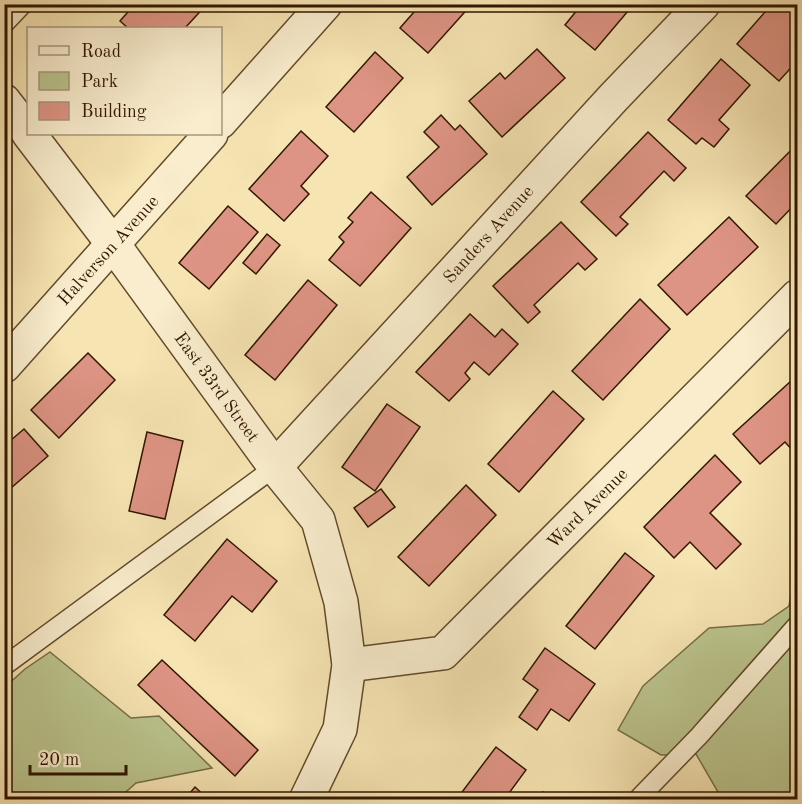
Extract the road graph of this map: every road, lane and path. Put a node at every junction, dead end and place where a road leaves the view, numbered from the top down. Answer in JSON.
{"nodes":[{"id":1,"x":23,"y":4,"type":"edge"},
{"id":2,"x":324,"y":4,"type":"edge"},
{"id":3,"x":703,"y":4,"type":"edge"},
{"id":4,"x":4,"y":24,"type":"edge"},
{"id":5,"x":4,"y":101,"type":"edge"},
{"id":6,"x":222,"y":120,"type":"edge"},
{"id":7,"x":27,"y":130,"type":"edge"},
{"id":8,"x":31,"y":135,"type":"edge"},
{"id":9,"x":210,"y":135,"type":"edge"},
{"id":10,"x":113,"y":244,"type":"junction"},
{"id":11,"x":798,"y":296,"type":"edge"},
{"id":12,"x":4,"y":366,"type":"edge"},
{"id":13,"x":275,"y":467,"type":"junction"},
{"id":14,"x":798,"y":624,"type":"edge"},
{"id":15,"x":349,"y":665,"type":"junction"},
{"id":16,"x":4,"y":666,"type":"edge"},
{"id":17,"x":306,"y":800,"type":"edge"},
{"id":18,"x":637,"y":800,"type":"edge"}],
"edges":[{"from":1,"to":4,"type":"lane"},
{"from":2,"to":6,"type":"street"},
{"from":3,"to":13,"type":"street","name":"Sanders Avenue"},
{"from":5,"to":7,"type":"street","name":"East 33rd Street"},
{"from":8,"to":10,"type":"street","name":"East 33rd Street"},
{"from":9,"to":10,"type":"street","name":"Halverson Avenue"},
{"from":10,"to":12,"type":"street","name":"Halverson Avenue"},
{"from":10,"to":13,"type":"street","name":"East 33rd Street"},
{"from":11,"to":15,"type":"street","name":"Ward Avenue"},
{"from":13,"to":15,"type":"street","name":"East 33rd Street"},
{"from":13,"to":16,"type":"lane"},
{"from":14,"to":18,"type":"lane"},
{"from":15,"to":17,"type":"street","name":"East 33rd Street"}]}
